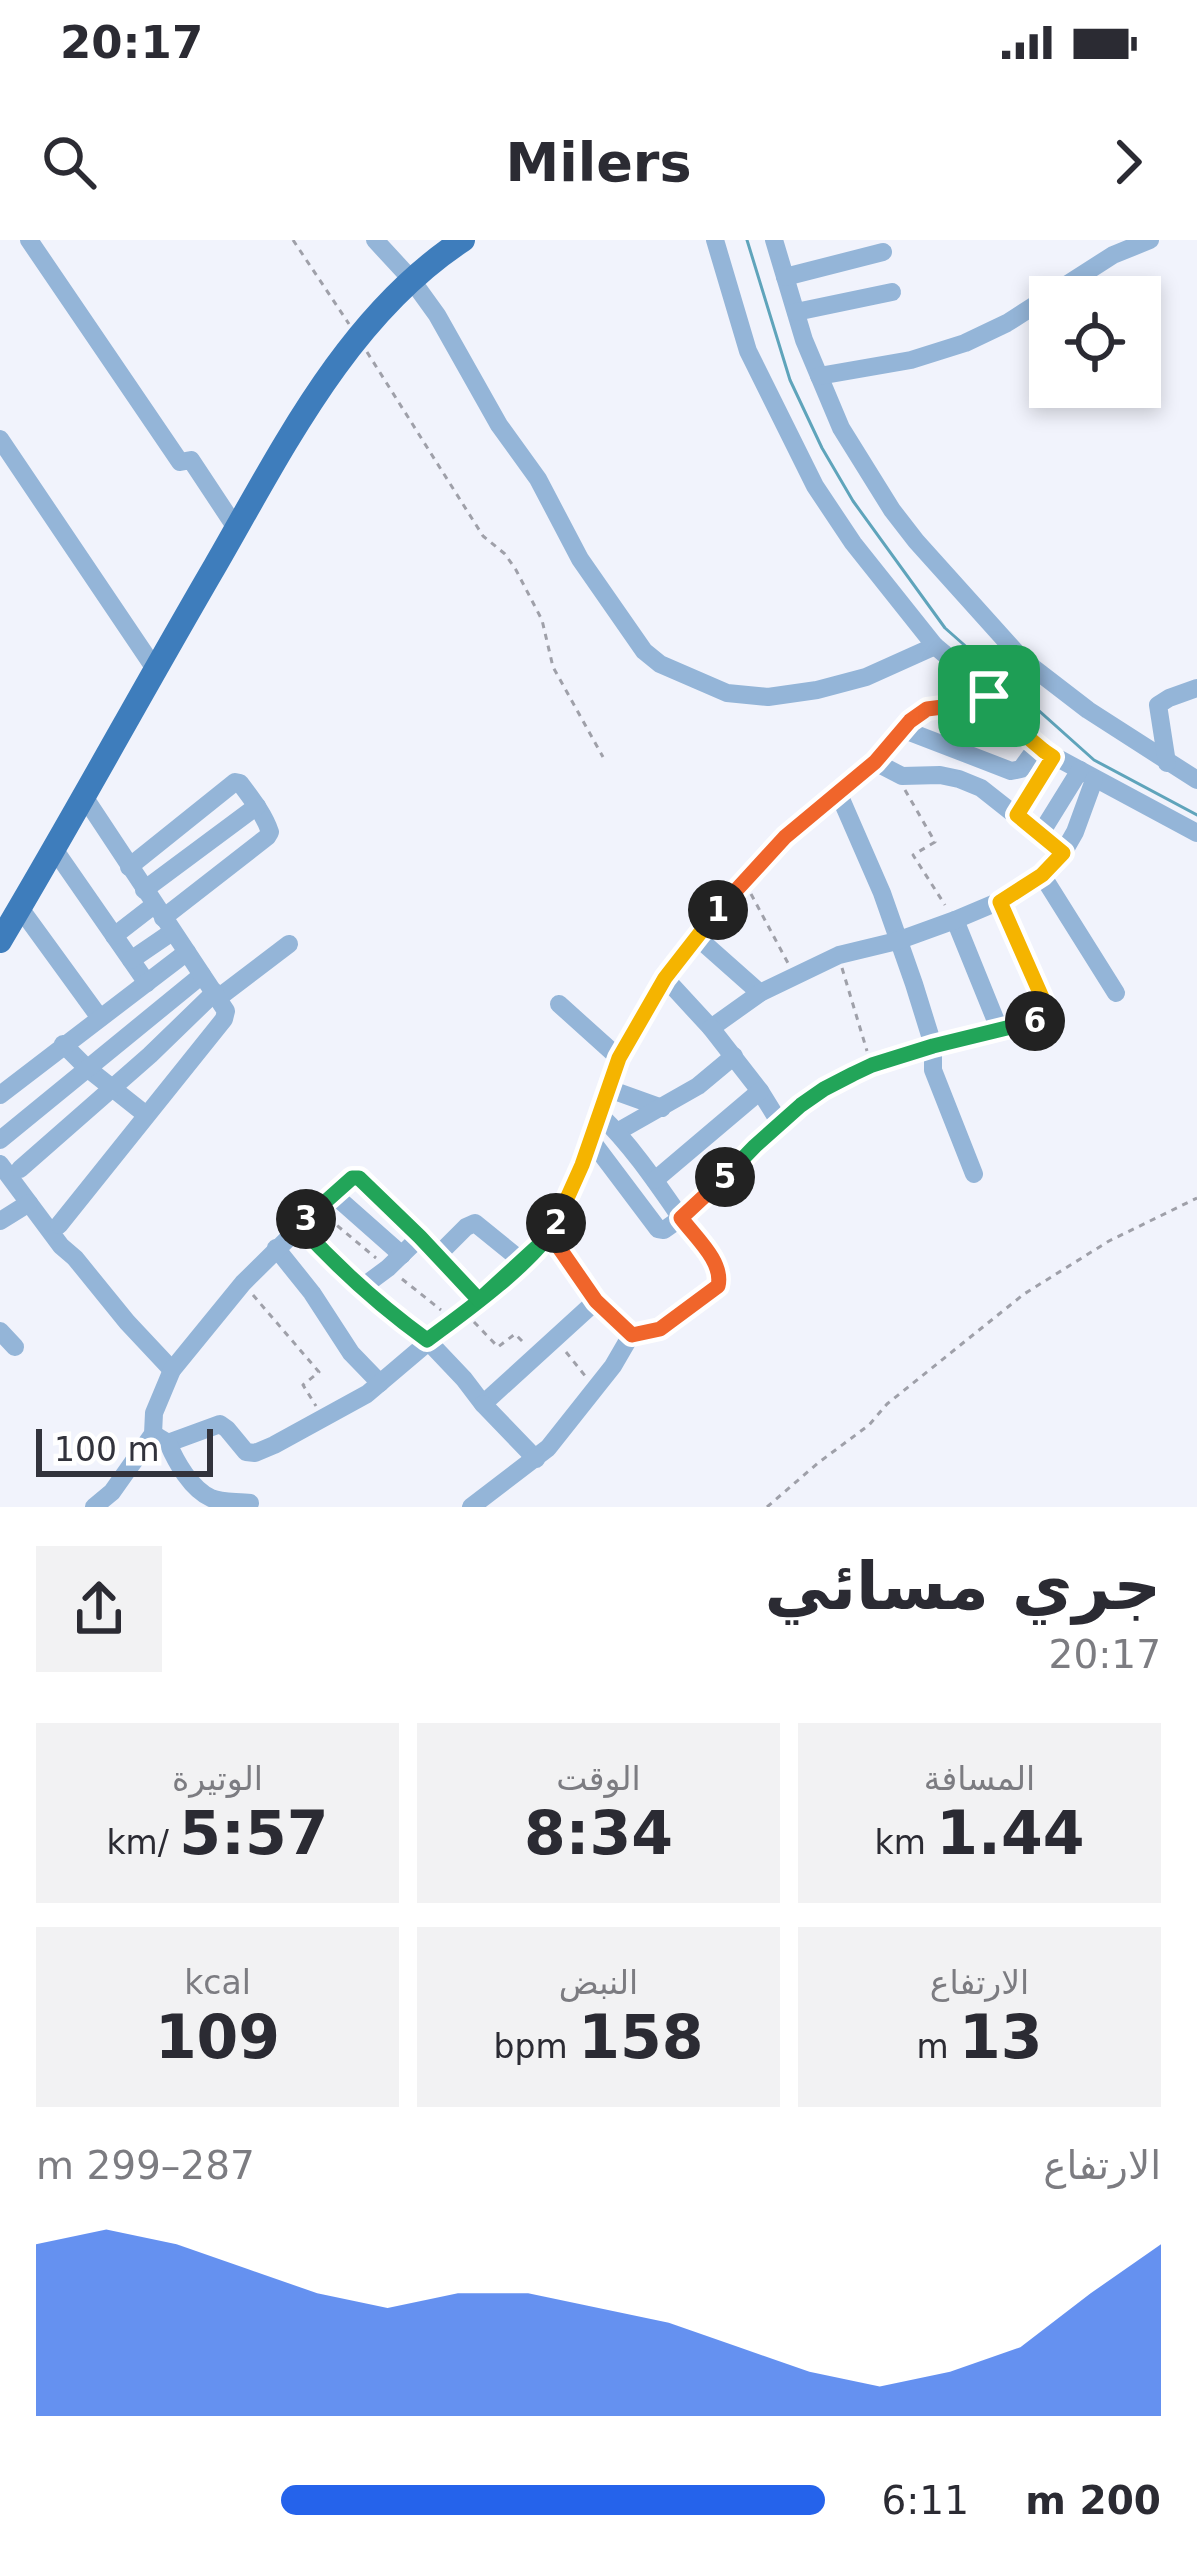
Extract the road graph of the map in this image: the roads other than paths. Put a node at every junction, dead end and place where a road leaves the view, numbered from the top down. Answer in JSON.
{"nodes":[{"id":1,"x":29,"y":240,"type":"edge"},
{"id":2,"x":375,"y":240,"type":"edge"},
{"id":3,"x":463,"y":240,"type":"edge"},
{"id":4,"x":715,"y":240,"type":"edge"},
{"id":5,"x":775,"y":240,"type":"edge"},
{"id":6,"x":1150,"y":240,"type":"edge"},
{"id":7,"x":883,"y":252,"type":"dead end"},
{"id":8,"x":785,"y":278,"type":"junction"},
{"id":9,"x":411,"y":280,"type":"junction"},
{"id":10,"x":892,"y":292,"type":"dead end"},
{"id":11,"x":796,"y":312,"type":"junction"},
{"id":12,"x":819,"y":376,"type":"junction"},
{"id":13,"x":0,"y":439,"type":"edge"},
{"id":14,"x":236,"y":528,"type":"junction"},
{"id":15,"x":935,"y":646,"type":"junction"},
{"id":16,"x":1020,"y":663,"type":"junction"},
{"id":17,"x":155,"y":669,"type":"junction"},
{"id":18,"x":1197,"y":688,"type":"edge"},
{"id":19,"x":993,"y":693,"type":"junction"},
{"id":20,"x":902,"y":729,"type":"junction"},
{"id":21,"x":1045,"y":752,"type":"junction"},
{"id":22,"x":875,"y":762,"type":"junction"},
{"id":23,"x":1167,"y":763,"type":"junction"},
{"id":24,"x":1087,"y":775,"type":"junction"},
{"id":25,"x":1197,"y":781,"type":"edge"},
{"id":26,"x":838,"y":792,"type":"junction"},
{"id":27,"x":83,"y":795,"type":"junction"},
{"id":28,"x":257,"y":806,"type":"junction"},
{"id":29,"x":1017,"y":815,"type":"junction"},
{"id":30,"x":1197,"y":832,"type":"edge"},
{"id":31,"x":1041,"y":833,"type":"junction"},
{"id":32,"x":54,"y":849,"type":"junction"},
{"id":33,"x":1063,"y":853,"type":"junction"},
{"id":34,"x":128,"y":867,"type":"junction"},
{"id":35,"x":1042,"y":875,"type":"junction"},
{"id":36,"x":1000,"y":902,"type":"junction"},
{"id":37,"x":20,"y":908,"type":"junction"},
{"id":38,"x":158,"y":911,"type":"junction"},
{"id":39,"x":955,"y":920,"type":"junction"},
{"id":40,"x":115,"y":936,"type":"junction"},
{"id":41,"x":698,"y":938,"type":"junction"},
{"id":42,"x":0,"y":941,"type":"edge"},
{"id":43,"x":897,"y":941,"type":"junction"},
{"id":44,"x":289,"y":944,"type":"dead end"},
{"id":45,"x":188,"y":952,"type":"junction"},
{"id":46,"x":131,"y":960,"type":"junction"},
{"id":47,"x":202,"y":976,"type":"junction"},
{"id":48,"x":665,"y":978,"type":"junction"},
{"id":49,"x":147,"y":983,"type":"junction"},
{"id":50,"x":760,"y":993,"type":"junction"},
{"id":51,"x":1116,"y":993,"type":"dead end"},
{"id":52,"x":217,"y":995,"type":"junction"},
{"id":53,"x":559,"y":1004,"type":"dead end"},
{"id":54,"x":100,"y":1018,"type":"junction"},
{"id":55,"x":710,"y":1028,"type":"junction"},
{"id":56,"x":1000,"y":1031,"type":"junction"},
{"id":57,"x":63,"y":1044,"type":"junction"},
{"id":58,"x":933,"y":1046,"type":"junction"},
{"id":59,"x":734,"y":1056,"type":"junction"},
{"id":60,"x":619,"y":1058,"type":"junction"},
{"id":61,"x":87,"y":1068,"type":"junction"},
{"id":62,"x":112,"y":1088,"type":"junction"},
{"id":63,"x":609,"y":1089,"type":"junction"},
{"id":64,"x":760,"y":1091,"type":"junction"},
{"id":65,"x":0,"y":1095,"type":"edge"},
{"id":66,"x":662,"y":1108,"type":"junction"},
{"id":67,"x":145,"y":1114,"type":"junction"},
{"id":68,"x":600,"y":1115,"type":"junction"},
{"id":69,"x":781,"y":1125,"type":"junction"},
{"id":70,"x":617,"y":1132,"type":"junction"},
{"id":71,"x":591,"y":1140,"type":"junction"},
{"id":72,"x":0,"y":1142,"type":"edge"},
{"id":73,"x":10,"y":1167,"type":"edge"},
{"id":74,"x":974,"y":1174,"type":"dead end"},
{"id":75,"x":655,"y":1180,"type":"junction"},
{"id":76,"x":333,"y":1193,"type":"junction"},
{"id":77,"x":28,"y":1202,"type":"junction"},
{"id":78,"x":681,"y":1218,"type":"junction"},
{"id":79,"x":0,"y":1221,"type":"edge"},
{"id":80,"x":59,"y":1225,"type":"junction"},
{"id":81,"x":300,"y":1226,"type":"junction"},
{"id":82,"x":551,"y":1234,"type":"junction"},
{"id":83,"x":420,"y":1237,"type":"junction"},
{"id":84,"x":276,"y":1248,"type":"junction"},
{"id":85,"x":402,"y":1255,"type":"junction"},
{"id":86,"x":438,"y":1255,"type":"junction"},
{"id":87,"x":75,"y":1258,"type":"junction"},
{"id":88,"x":523,"y":1262,"type":"junction"},
{"id":89,"x":361,"y":1288,"type":"junction"},
{"id":90,"x":479,"y":1300,"type":"junction"},
{"id":91,"x":596,"y":1301,"type":"junction"},
{"id":92,"x":0,"y":1331,"type":"edge"},
{"id":93,"x":632,"y":1335,"type":"junction"},
{"id":94,"x":427,"y":1340,"type":"junction"},
{"id":95,"x":15,"y":1347,"type":"dead end"},
{"id":96,"x":172,"y":1370,"type":"junction"},
{"id":97,"x":380,"y":1382,"type":"junction"},
{"id":98,"x":484,"y":1404,"type":"junction"},
{"id":99,"x":160,"y":1438,"type":"junction"},
{"id":100,"x":536,"y":1459,"type":"junction"},
{"id":101,"x":250,"y":1503,"type":"dead end"},
{"id":102,"x":94,"y":1507,"type":"edge"},
{"id":103,"x":471,"y":1507,"type":"edge"}],
"edges":[{"from":1,"to":14,"type":"street"},
{"from":2,"to":9,"type":"street"},
{"from":3,"to":9,"type":"main road"},
{"from":4,"to":15,"type":"street"},
{"from":5,"to":8,"type":"street"},
{"from":6,"to":12,"type":"street"},
{"from":7,"to":8,"type":"street"},
{"from":8,"to":11,"type":"street"},
{"from":9,"to":14,"type":"main road"},
{"from":9,"to":15,"type":"street"},
{"from":10,"to":11,"type":"street"},
{"from":11,"to":12,"type":"street"},
{"from":12,"to":16,"type":"street"},
{"from":13,"to":17,"type":"street"},
{"from":14,"to":17,"type":"main road"},
{"from":15,"to":19,"type":"street"},
{"from":16,"to":19,"type":"street"},
{"from":16,"to":23,"type":"street"},
{"from":17,"to":27,"type":"main road"},
{"from":18,"to":23,"type":"street"},
{"from":19,"to":20,"type":"street"},
{"from":19,"to":21,"type":"street"},
{"from":20,"to":21,"type":"street"},
{"from":20,"to":22,"type":"street"},
{"from":21,"to":24,"type":"street"},
{"from":21,"to":29,"type":"street"},
{"from":22,"to":26,"type":"street"},
{"from":22,"to":29,"type":"street"},
{"from":23,"to":25,"type":"street"},
{"from":24,"to":30,"type":"street"},
{"from":24,"to":31,"type":"street"},
{"from":24,"to":33,"type":"street"},
{"from":26,"to":41,"type":"street"},
{"from":26,"to":43,"type":"street"},
{"from":27,"to":32,"type":"main road"},
{"from":27,"to":34,"type":"street"},
{"from":28,"to":34,"type":"street"},
{"from":28,"to":38,"type":"street"},
{"from":28,"to":38,"type":"street"},
{"from":29,"to":31,"type":"street"},
{"from":31,"to":33,"type":"street"},
{"from":32,"to":37,"type":"main road"},
{"from":32,"to":40,"type":"street"},
{"from":33,"to":35,"type":"street"},
{"from":34,"to":38,"type":"street"},
{"from":35,"to":36,"type":"street"},
{"from":35,"to":51,"type":"street"},
{"from":36,"to":39,"type":"street"},
{"from":36,"to":56,"type":"street"},
{"from":37,"to":42,"type":"main road"},
{"from":37,"to":54,"type":"street"},
{"from":38,"to":40,"type":"street"},
{"from":38,"to":45,"type":"street"},
{"from":38,"to":46,"type":"street"},
{"from":39,"to":43,"type":"street"},
{"from":39,"to":56,"type":"street"},
{"from":40,"to":46,"type":"street"},
{"from":41,"to":48,"type":"street"},
{"from":41,"to":50,"type":"street"},
{"from":43,"to":50,"type":"street"},
{"from":43,"to":58,"type":"street"},
{"from":44,"to":52,"type":"street"},
{"from":45,"to":47,"type":"street"},
{"from":45,"to":49,"type":"street"},
{"from":46,"to":49,"type":"street"},
{"from":47,"to":52,"type":"street"},
{"from":47,"to":61,"type":"street"},
{"from":48,"to":55,"type":"street"},
{"from":48,"to":60,"type":"street"},
{"from":49,"to":54,"type":"street"},
{"from":50,"to":55,"type":"street"},
{"from":52,"to":62,"type":"street"},
{"from":52,"to":67,"type":"street"},
{"from":53,"to":60,"type":"street"},
{"from":54,"to":57,"type":"street"},
{"from":55,"to":59,"type":"street"},
{"from":56,"to":58,"type":"street"},
{"from":57,"to":61,"type":"street"},
{"from":57,"to":65,"type":"street"},
{"from":58,"to":69,"type":"street"},
{"from":58,"to":74,"type":"street"},
{"from":59,"to":64,"type":"street"},
{"from":59,"to":66,"type":"street"},
{"from":60,"to":63,"type":"street"},
{"from":61,"to":62,"type":"street"},
{"from":61,"to":72,"type":"street"},
{"from":62,"to":67,"type":"street"},
{"from":62,"to":73,"type":"street"},
{"from":63,"to":66,"type":"street"},
{"from":63,"to":68,"type":"street"},
{"from":64,"to":69,"type":"street"},
{"from":64,"to":75,"type":"street"},
{"from":66,"to":70,"type":"street"},
{"from":67,"to":80,"type":"street"},
{"from":68,"to":70,"type":"street"},
{"from":68,"to":71,"type":"street"},
{"from":69,"to":78,"type":"street"},
{"from":70,"to":75,"type":"street"},
{"from":71,"to":78,"type":"street"},
{"from":71,"to":82,"type":"street"},
{"from":72,"to":73,"type":"street"},
{"from":73,"to":77,"type":"street"},
{"from":73,"to":80,"type":"street"},
{"from":75,"to":78,"type":"street"},
{"from":76,"to":81,"type":"street"},
{"from":76,"to":83,"type":"street"},
{"from":76,"to":85,"type":"street"},
{"from":77,"to":79,"type":"street"},
{"from":77,"to":87,"type":"street"},
{"from":78,"to":93,"type":"street"},
{"from":80,"to":87,"type":"street"},
{"from":81,"to":84,"type":"street"},
{"from":81,"to":89,"type":"street"},
{"from":82,"to":88,"type":"street"},
{"from":82,"to":91,"type":"street"},
{"from":83,"to":85,"type":"street"},
{"from":83,"to":86,"type":"street"},
{"from":84,"to":96,"type":"street"},
{"from":84,"to":97,"type":"street"},
{"from":85,"to":89,"type":"street"},
{"from":86,"to":88,"type":"street"},
{"from":86,"to":90,"type":"street"},
{"from":87,"to":96,"type":"street"},
{"from":88,"to":90,"type":"street"},
{"from":89,"to":94,"type":"street"},
{"from":90,"to":94,"type":"street"},
{"from":91,"to":93,"type":"street"},
{"from":91,"to":98,"type":"street"},
{"from":92,"to":95,"type":"street"},
{"from":93,"to":100,"type":"street"},
{"from":94,"to":97,"type":"street"},
{"from":94,"to":98,"type":"street"},
{"from":96,"to":99,"type":"street"},
{"from":97,"to":99,"type":"street"},
{"from":98,"to":100,"type":"street"},
{"from":99,"to":101,"type":"street"},
{"from":99,"to":102,"type":"street"},
{"from":100,"to":103,"type":"street"}]}
